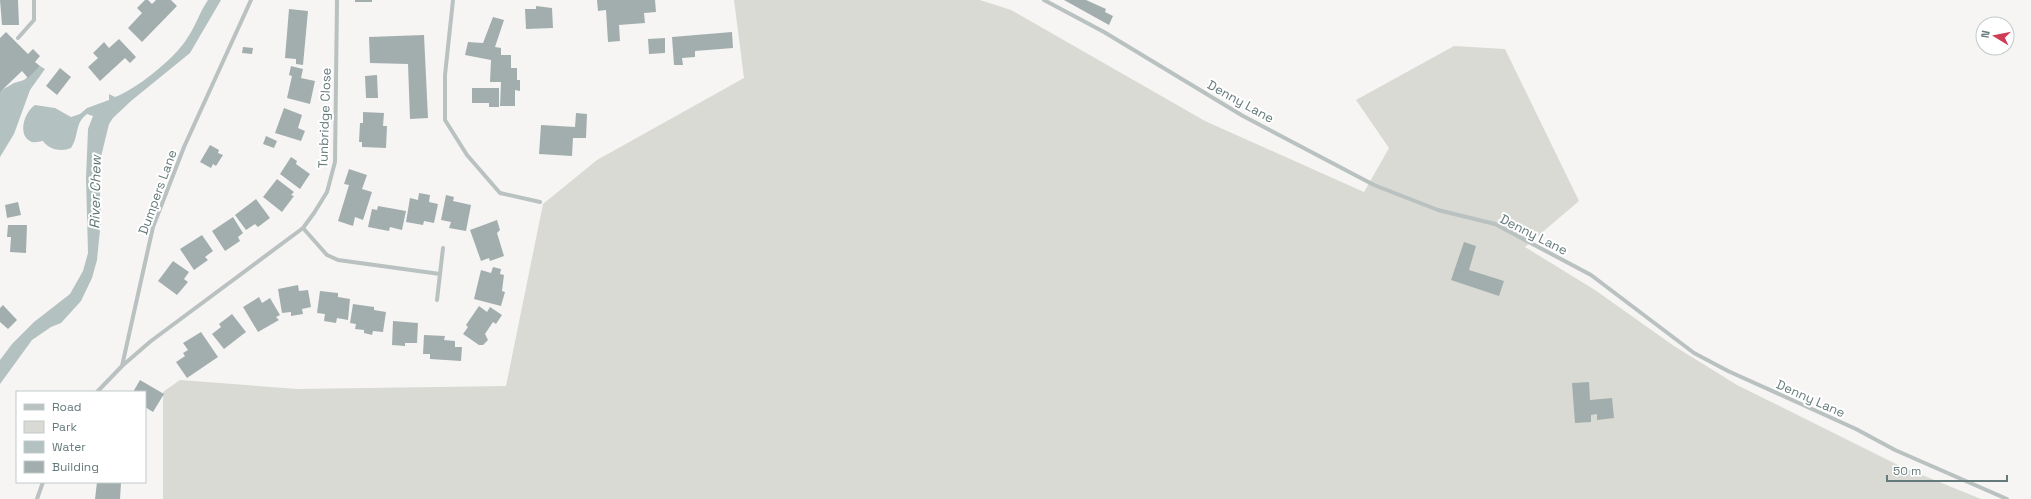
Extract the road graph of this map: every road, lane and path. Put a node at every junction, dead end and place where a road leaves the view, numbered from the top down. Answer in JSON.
{"nodes":[{"id":1,"x":34,"y":0,"type":"edge"},
{"id":2,"x":251,"y":0,"type":"edge"},
{"id":3,"x":337,"y":0,"type":"edge"},
{"id":4,"x":453,"y":0,"type":"edge"},
{"id":5,"x":1044,"y":0,"type":"edge"},
{"id":6,"x":18,"y":38,"type":"dead end"},
{"id":7,"x":540,"y":202,"type":"dead end"},
{"id":8,"x":303,"y":228,"type":"junction"},
{"id":9,"x":443,"y":248,"type":"dead end"},
{"id":10,"x":440,"y":274,"type":"junction"},
{"id":11,"x":437,"y":300,"type":"dead end"},
{"id":12,"x":122,"y":366,"type":"junction"},
{"id":13,"x":98,"y":391,"type":"edge"},
{"id":14,"x":43,"y":483,"type":"edge"},
{"id":15,"x":37,"y":499,"type":"edge"},
{"id":16,"x":2007,"y":499,"type":"edge"}],
"edges":[{"from":1,"to":6,"type":"street"},
{"from":2,"to":12,"type":"street","name":"Dumpers Lane"},
{"from":3,"to":8,"type":"street","name":"Tunbridge Close"},
{"from":4,"to":7,"type":"street"},
{"from":5,"to":16,"type":"street","name":"Denny Lane"},
{"from":8,"to":10,"type":"street"},
{"from":8,"to":12,"type":"street","name":"Tunbridge Close"},
{"from":9,"to":10,"type":"street"},
{"from":10,"to":11,"type":"street"},
{"from":12,"to":13,"type":"street"},
{"from":14,"to":15,"type":"street"}]}
